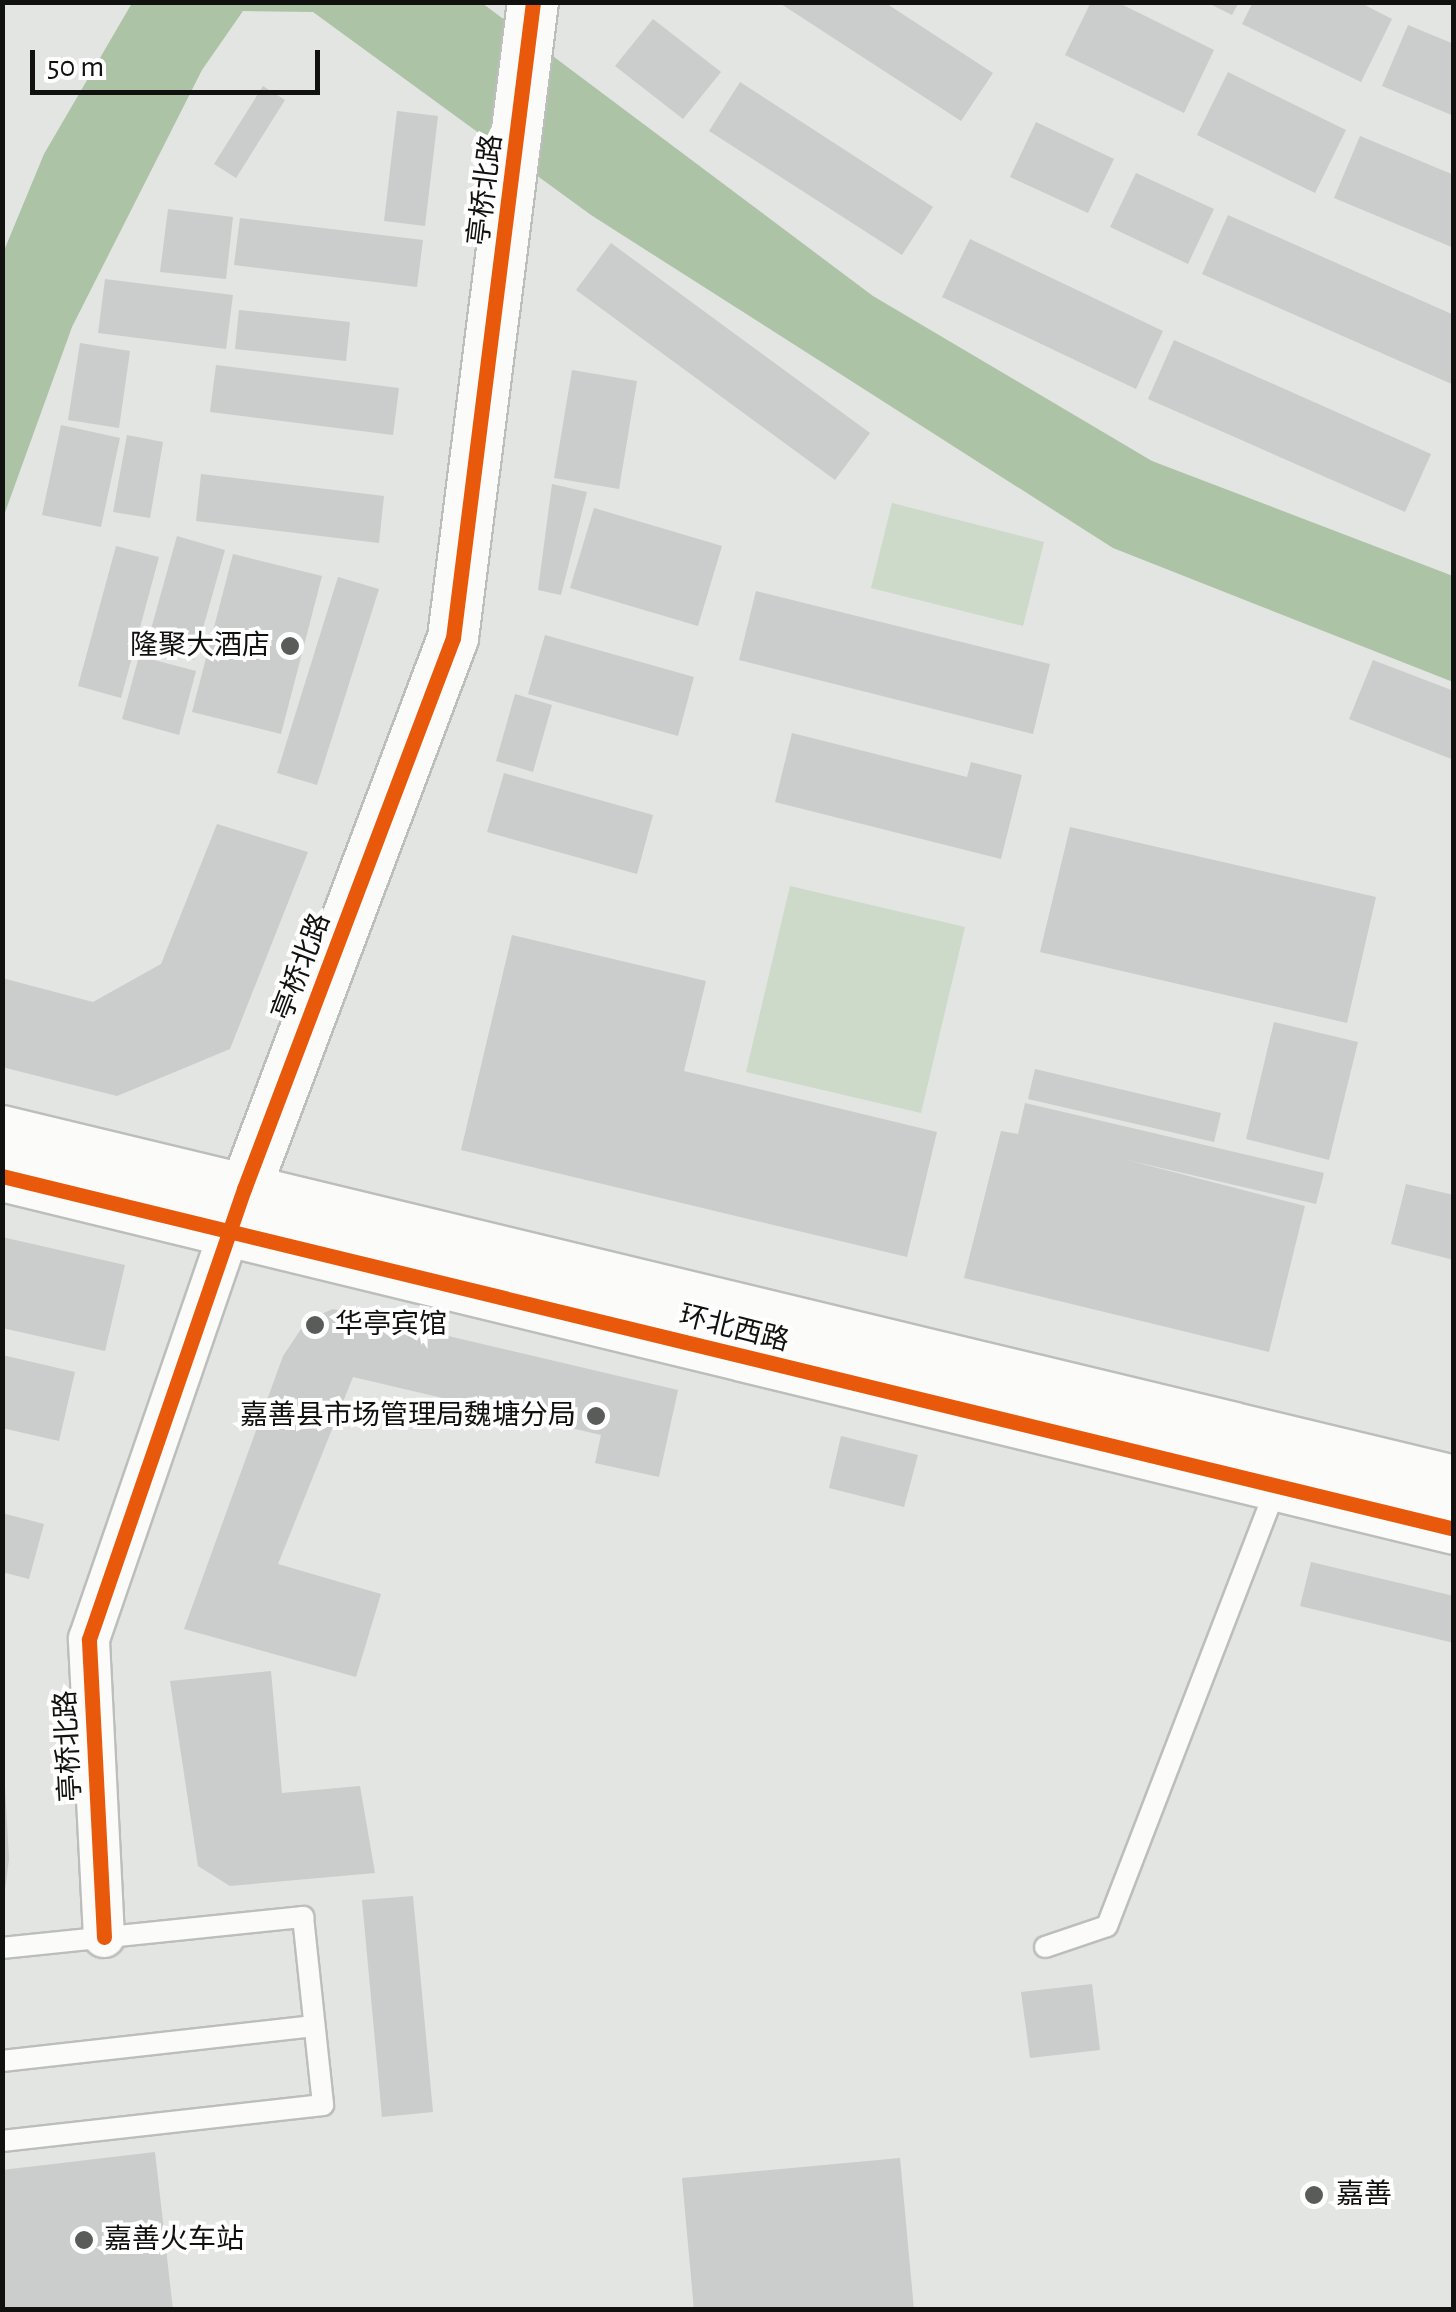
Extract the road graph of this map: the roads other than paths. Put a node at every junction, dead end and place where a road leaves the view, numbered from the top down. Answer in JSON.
{"nodes":[{"id":1,"x":533,"y":2,"type":"edge"},
{"id":2,"x":2,"y":1131,"type":"edge"},
{"id":3,"x":2,"y":1176,"type":"edge"},
{"id":4,"x":236,"y":1211,"type":"junction"},
{"id":5,"x":1282,"y":1464,"type":"junction"},
{"id":6,"x":1454,"y":1481,"type":"edge"},
{"id":7,"x":1454,"y":1529,"type":"edge"},
{"id":8,"x":104,"y":1937,"type":"junction"},
{"id":9,"x":1045,"y":1947,"type":"dead end"},
{"id":10,"x":2,"y":1948,"type":"edge"},
{"id":11,"x":314,"y":2026,"type":"junction"},
{"id":12,"x":2,"y":2061,"type":"edge"},
{"id":13,"x":2,"y":2141,"type":"edge"}],
"edges":[{"from":1,"to":4,"type":"street","name":"亭桥北路"},
{"from":2,"to":4,"type":"street","name":"环北西路"},
{"from":3,"to":4,"type":"street","name":"环北西路"},
{"from":4,"to":5,"type":"street","name":"环北西路"},
{"from":4,"to":8,"type":"street","name":"亭桥北路"},
{"from":5,"to":6,"type":"street","name":"环北西路"},
{"from":5,"to":7,"type":"street","name":"环北西路"},
{"from":5,"to":9,"type":"lane"},
{"from":8,"to":10,"type":"lane"},
{"from":8,"to":11,"type":"lane"},
{"from":11,"to":12,"type":"lane"},
{"from":11,"to":13,"type":"lane"}]}
